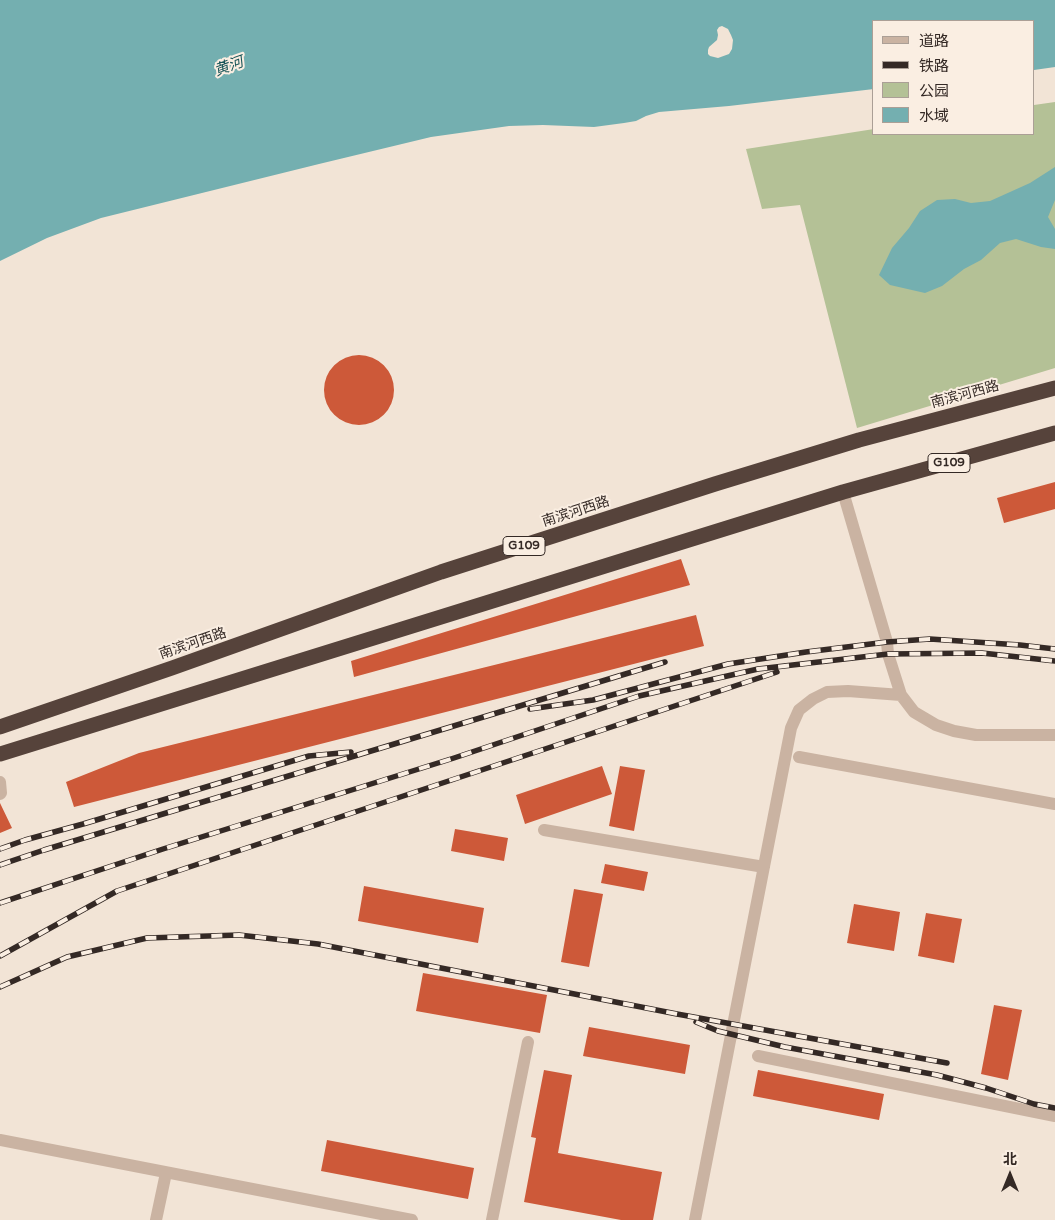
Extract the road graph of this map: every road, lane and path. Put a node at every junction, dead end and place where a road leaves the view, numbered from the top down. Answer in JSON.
{"nodes":[{"id":1,"x":1055,"y":388,"type":"edge"},
{"id":2,"x":1055,"y":434,"type":"edge"},
{"id":3,"x":844,"y":492,"type":"junction"},
{"id":4,"x":901,"y":695,"type":"junction"},
{"id":5,"x":0,"y":727,"type":"edge"},
{"id":6,"x":1055,"y":735,"type":"edge"},
{"id":7,"x":0,"y":754,"type":"edge"},
{"id":8,"x":799,"y":756,"type":"dead end"},
{"id":9,"x":0,"y":782,"type":"edge"},
{"id":10,"x":0,"y":794,"type":"edge"},
{"id":11,"x":1055,"y":804,"type":"edge"},
{"id":12,"x":544,"y":830,"type":"dead end"},
{"id":13,"x":764,"y":867,"type":"junction"},
{"id":14,"x":528,"y":1042,"type":"dead end"},
{"id":15,"x":758,"y":1056,"type":"dead end"},
{"id":16,"x":1055,"y":1116,"type":"edge"},
{"id":17,"x":0,"y":1140,"type":"edge"},
{"id":18,"x":166,"y":1173,"type":"junction"},
{"id":19,"x":156,"y":1220,"type":"edge"},
{"id":20,"x":412,"y":1220,"type":"edge"},
{"id":21,"x":492,"y":1220,"type":"edge"},
{"id":22,"x":695,"y":1220,"type":"edge"}],
"edges":[{"from":1,"to":5,"type":"highway","name":"南滨河西路","number":"G109"},
{"from":2,"to":3,"type":"highway","number":"G109"},
{"from":3,"to":4,"type":"street"},
{"from":3,"to":7,"type":"highway","number":"G109"},
{"from":4,"to":6,"type":"street"},
{"from":4,"to":13,"type":"street"},
{"from":8,"to":11,"type":"street"},
{"from":9,"to":10,"type":"street"},
{"from":12,"to":13,"type":"street"},
{"from":13,"to":22,"type":"street"},
{"from":14,"to":21,"type":"street"},
{"from":15,"to":16,"type":"street"},
{"from":17,"to":18,"type":"street"},
{"from":18,"to":19,"type":"street"},
{"from":18,"to":20,"type":"street"}]}
